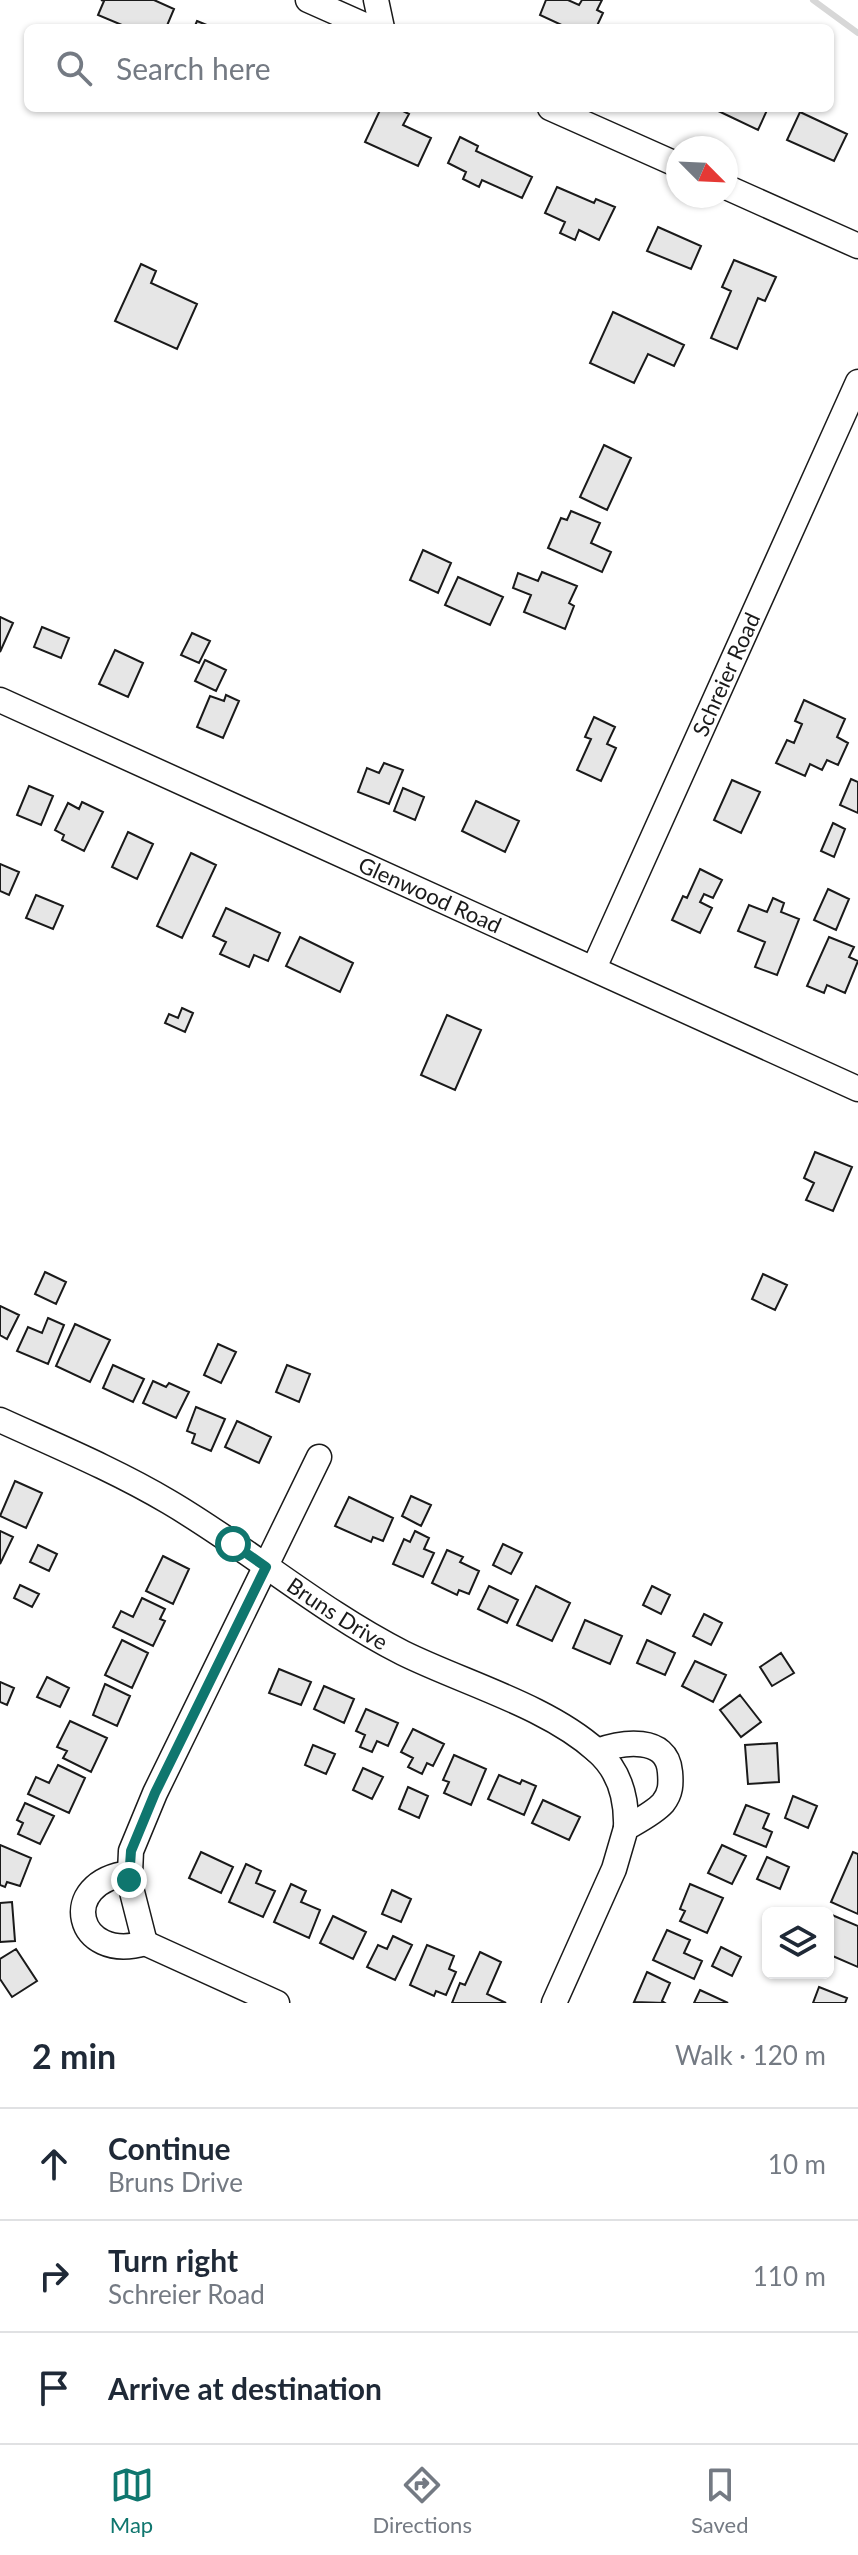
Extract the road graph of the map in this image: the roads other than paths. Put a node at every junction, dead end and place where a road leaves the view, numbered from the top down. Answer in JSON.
{"nodes":[{"id":1,"x":308,"y":0,"type":"edge"},
{"id":2,"x":376,"y":0,"type":"edge"},
{"id":3,"x":362,"y":24,"type":"edge"},
{"id":4,"x":381,"y":24,"type":"edge"},
{"id":5,"x":559,"y":112,"type":"edge"},
{"id":6,"x":666,"y":160,"type":"edge"},
{"id":7,"x":738,"y":192,"type":"edge"},
{"id":8,"x":858,"y":246,"type":"edge"},
{"id":9,"x":858,"y":382,"type":"edge"},
{"id":10,"x":0,"y":700,"type":"edge"},
{"id":11,"x":594,"y":968,"type":"junction"},
{"id":12,"x":858,"y":1089,"type":"edge"},
{"id":13,"x":0,"y":1420,"type":"edge"},
{"id":14,"x":319,"y":1457,"type":"dead end"},
{"id":15,"x":266,"y":1567,"type":"junction"},
{"id":16,"x":597,"y":1751,"type":"junction"},
{"id":17,"x":626,"y":1828,"type":"junction"},
{"id":18,"x":130,"y":1873,"type":"junction"},
{"id":19,"x":145,"y":1943,"type":"junction"},
{"id":20,"x":277,"y":2003,"type":"edge"},
{"id":21,"x":554,"y":2003,"type":"edge"}],
"edges":[{"from":1,"to":3,"type":"street"},
{"from":2,"to":4,"type":"street"},
{"from":5,"to":6,"type":"street"},
{"from":7,"to":8,"type":"street"},
{"from":9,"to":11,"type":"street","name":"Schreier Road"},
{"from":10,"to":11,"type":"street","name":"Glenwood Road"},
{"from":11,"to":12,"type":"street","name":"Glenwood Road"},
{"from":13,"to":15,"type":"street","name":"Bruns Drive"},
{"from":14,"to":15,"type":"street"},
{"from":15,"to":16,"type":"street","name":"Bruns Drive"},
{"from":15,"to":18,"type":"street"},
{"from":16,"to":17,"type":"street","name":"Bruns Drive"},
{"from":16,"to":17,"type":"street"},
{"from":17,"to":21,"type":"street","name":"Bruns Drive"},
{"from":18,"to":19,"type":"street"},
{"from":18,"to":19,"type":"street"},
{"from":19,"to":20,"type":"street"}]}
